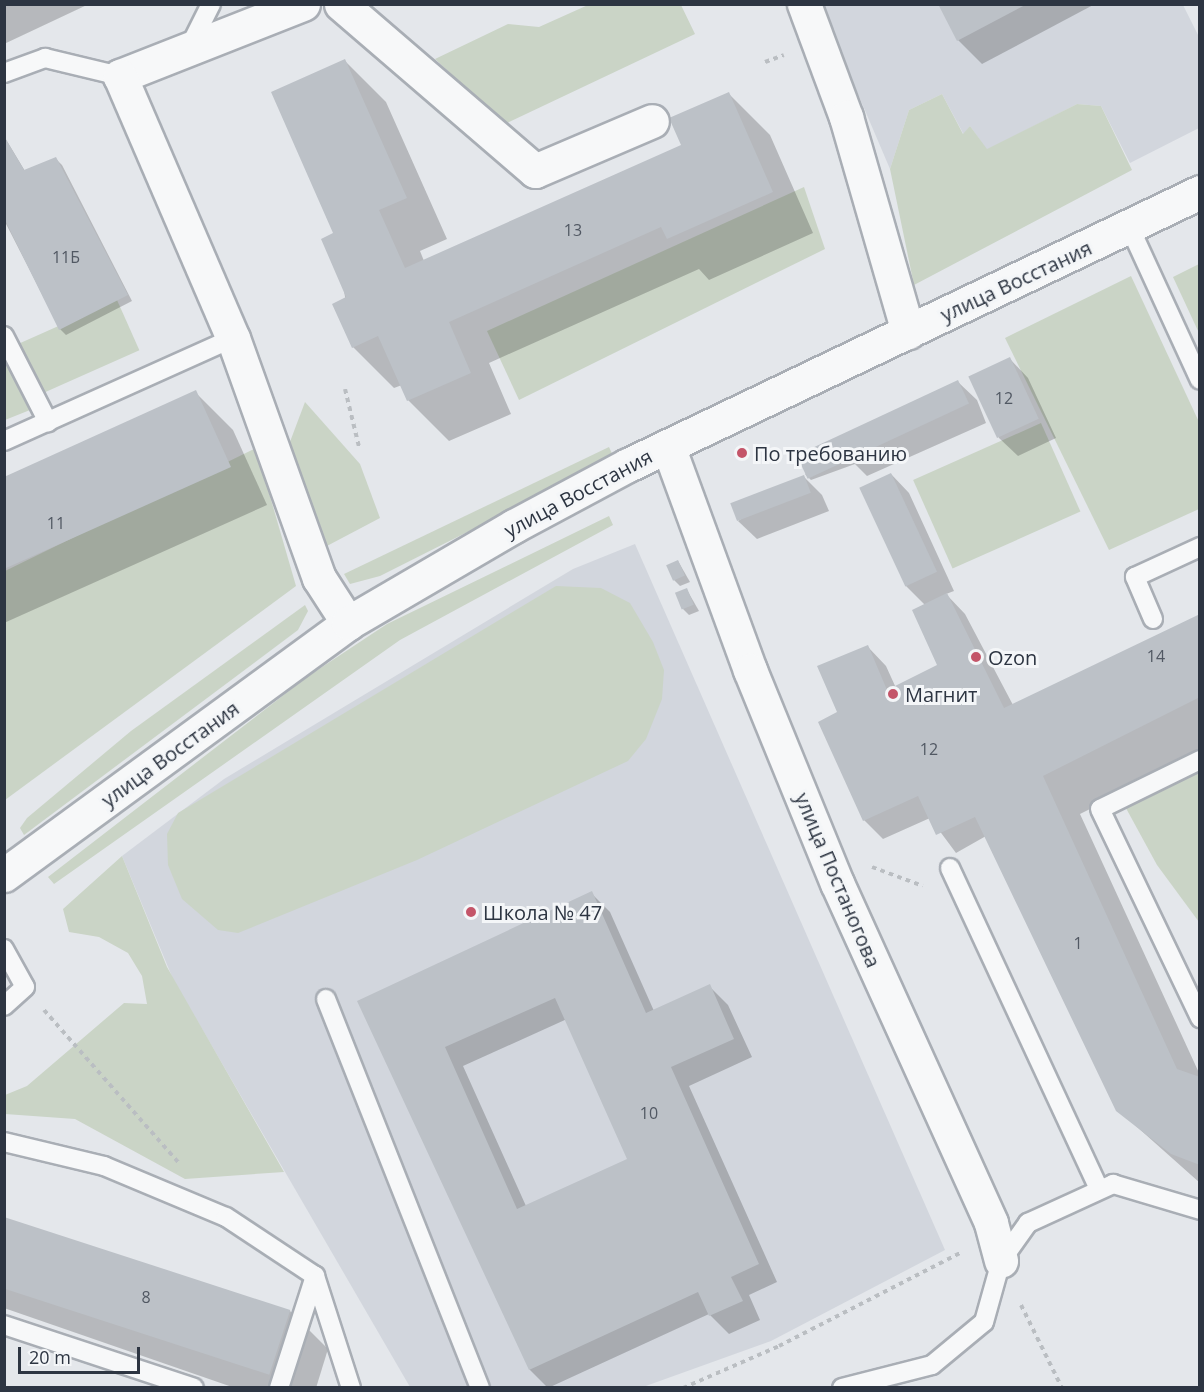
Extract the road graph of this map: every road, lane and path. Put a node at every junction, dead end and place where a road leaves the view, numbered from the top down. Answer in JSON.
{"nodes":[{"id":1,"x":211,"y":4,"type":"edge"},
{"id":2,"x":303,"y":4,"type":"edge"},
{"id":3,"x":341,"y":4,"type":"edge"},
{"id":4,"x":804,"y":4,"type":"edge"},
{"id":5,"x":188,"y":50,"type":"junction"},
{"id":6,"x":785,"y":54,"type":"dead end"},
{"id":7,"x":765,"y":62,"type":"dead end"},
{"id":8,"x":4,"y":73,"type":"edge"},
{"id":9,"x":120,"y":76,"type":"junction"},
{"id":10,"x":652,"y":121,"type":"dead end"},
{"id":11,"x":1200,"y":192,"type":"edge"},
{"id":12,"x":1130,"y":228,"type":"junction"},
{"id":13,"x":908,"y":332,"type":"junction"},
{"id":14,"x":4,"y":336,"type":"edge"},
{"id":15,"x":233,"y":338,"type":"junction"},
{"id":16,"x":1200,"y":380,"type":"edge"},
{"id":17,"x":345,"y":389,"type":"dead end"},
{"id":18,"x":48,"y":422,"type":"junction"},
{"id":19,"x":4,"y":441,"type":"edge"},
{"id":20,"x":668,"y":446,"type":"junction"},
{"id":21,"x":359,"y":447,"type":"dead end"},
{"id":22,"x":1200,"y":547,"type":"edge"},
{"id":23,"x":1153,"y":619,"type":"dead end"},
{"id":24,"x":348,"y":623,"type":"junction"},
{"id":25,"x":1200,"y":760,"type":"edge"},
{"id":26,"x":950,"y":868,"type":"dead end"},
{"id":27,"x":4,"y":875,"type":"edge"},
{"id":28,"x":837,"y":882,"type":"junction"},
{"id":29,"x":966,"y":902,"type":"junction"},
{"id":30,"x":4,"y":949,"type":"edge"},
{"id":31,"x":25,"y":987,"type":"junction"},
{"id":32,"x":326,"y":999,"type":"dead end"},
{"id":33,"x":4,"y":1006,"type":"edge"},
{"id":34,"x":1200,"y":1018,"type":"edge"},
{"id":35,"x":4,"y":1142,"type":"edge"},
{"id":36,"x":187,"y":1173,"type":"dead end"},
{"id":37,"x":1099,"y":1189,"type":"junction"},
{"id":38,"x":1200,"y":1210,"type":"edge"},
{"id":39,"x":991,"y":1223,"type":"junction"},
{"id":40,"x":1000,"y":1262,"type":"junction"},
{"id":41,"x":315,"y":1276,"type":"junction"},
{"id":42,"x":4,"y":1325,"type":"edge"},
{"id":43,"x":194,"y":1388,"type":"edge"},
{"id":44,"x":279,"y":1388,"type":"edge"},
{"id":45,"x":351,"y":1388,"type":"edge"},
{"id":46,"x":480,"y":1388,"type":"edge"},
{"id":47,"x":683,"y":1388,"type":"edge"},
{"id":48,"x":842,"y":1388,"type":"edge"},
{"id":49,"x":1062,"y":1388,"type":"edge"}],
"edges":[{"from":1,"to":5,"type":"lane"},
{"from":2,"to":5,"type":"street"},
{"from":3,"to":10,"type":"street"},
{"from":4,"to":13,"type":"street"},
{"from":5,"to":9,"type":"street"},
{"from":6,"to":7,"type":"path"},
{"from":8,"to":9,"type":"lane"},
{"from":9,"to":15,"type":"street"},
{"from":11,"to":12,"type":"street","name":"улица Восстания"},
{"from":12,"to":13,"type":"street","name":"улица Восстания"},
{"from":12,"to":16,"type":"lane"},
{"from":13,"to":20,"type":"street","name":"улица Восстания"},
{"from":14,"to":18,"type":"lane"},
{"from":15,"to":18,"type":"lane"},
{"from":15,"to":24,"type":"street"},
{"from":17,"to":21,"type":"path"},
{"from":18,"to":19,"type":"lane"},
{"from":20,"to":24,"type":"street","name":"улица Восстания"},
{"from":20,"to":28,"type":"street","name":"улица Постаногова"},
{"from":22,"to":23,"type":"lane"},
{"from":24,"to":27,"type":"street","name":"улица Восстания"},
{"from":25,"to":34,"type":"lane"},
{"from":26,"to":29,"type":"lane"},
{"from":28,"to":29,"type":"path"},
{"from":28,"to":39,"type":"street","name":"улица Постаногова"},
{"from":29,"to":37,"type":"lane"},
{"from":30,"to":31,"type":"lane"},
{"from":31,"to":33,"type":"lane"},
{"from":31,"to":36,"type":"path"},
{"from":32,"to":46,"type":"lane"},
{"from":35,"to":41,"type":"lane"},
{"from":37,"to":38,"type":"lane"},
{"from":37,"to":40,"type":"lane"},
{"from":39,"to":40,"type":"street","name":"улица Постаногова"},
{"from":39,"to":47,"type":"path"},
{"from":40,"to":48,"type":"lane"},
{"from":40,"to":49,"type":"path"},
{"from":41,"to":44,"type":"lane"},
{"from":41,"to":45,"type":"lane"},
{"from":42,"to":43,"type":"lane"}]}
